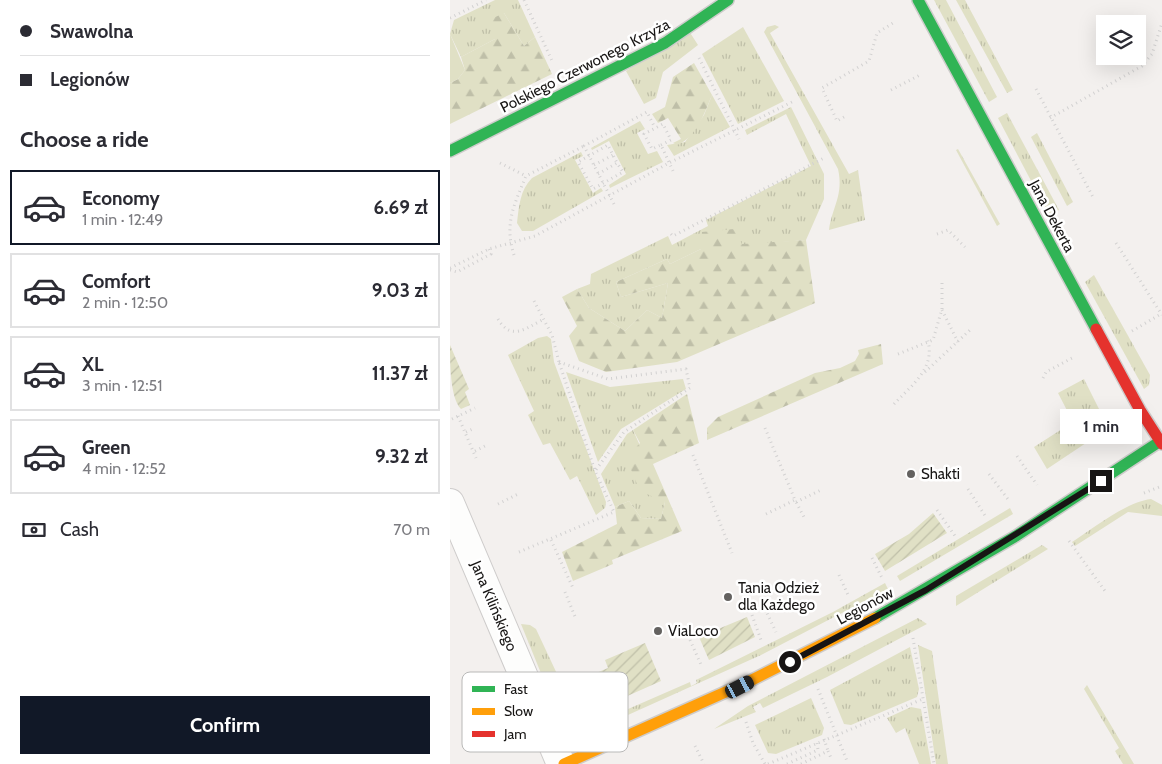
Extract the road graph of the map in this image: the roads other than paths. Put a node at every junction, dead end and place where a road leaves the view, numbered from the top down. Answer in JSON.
{"nodes":[{"id":1,"x":728,"y":0,"type":"edge"},
{"id":2,"x":918,"y":0,"type":"edge"},
{"id":3,"x":450,"y":151,"type":"edge"},
{"id":4,"x":1161,"y":442,"type":"edge"},
{"id":5,"x":450,"y":504,"type":"edge"},
{"id":6,"x":523,"y":672,"type":"edge"},
{"id":7,"x":628,"y":736,"type":"edge"},
{"id":8,"x":558,"y":752,"type":"edge"},
{"id":9,"x":591,"y":752,"type":"edge"},
{"id":10,"x":563,"y":764,"type":"edge"}],
"edges":[{"from":1,"to":3,"type":"street","name":"Polskiego Czerwonego Krzyża"},
{"from":2,"to":4,"type":"street","name":"Jana Dekerta"},
{"from":4,"to":7,"type":"street","name":"Legionów"},
{"from":5,"to":6,"type":"street","name":"Jana Kilińskiego"},
{"from":8,"to":10,"type":"street","name":"Jana Kilińskiego"},
{"from":9,"to":10,"type":"street","name":"Legionów"}]}
